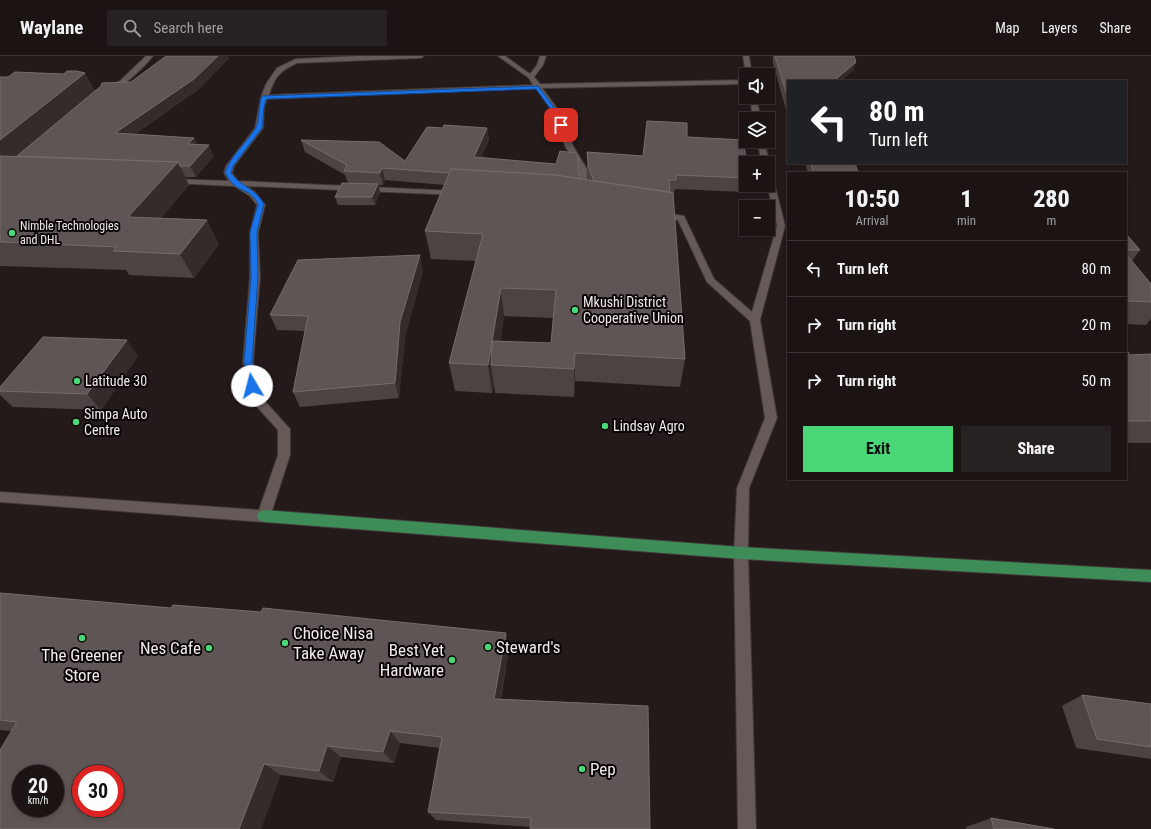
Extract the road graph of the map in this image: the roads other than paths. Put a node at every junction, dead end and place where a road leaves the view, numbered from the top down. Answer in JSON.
{"nodes":[{"id":1,"x":150,"y":56,"type":"edge"},
{"id":2,"x":421,"y":56,"type":"edge"},
{"id":3,"x":501,"y":56,"type":"edge"},
{"id":4,"x":543,"y":56,"type":"edge"},
{"id":5,"x":746,"y":56,"type":"edge"},
{"id":6,"x":748,"y":68,"type":"edge"},
{"id":7,"x":531,"y":77,"type":"junction"},
{"id":8,"x":739,"y":82,"type":"edge"},
{"id":9,"x":538,"y":88,"type":"junction"},
{"id":10,"x":104,"y":94,"type":"edge"},
{"id":11,"x":264,"y":97,"type":"junction"},
{"id":12,"x":166,"y":180,"type":"edge"},
{"id":13,"x":235,"y":183,"type":"junction"},
{"id":14,"x":772,"y":192,"type":"edge"},
{"id":15,"x":467,"y":193,"type":"edge"},
{"id":16,"x":590,"y":201,"type":"edge"},
{"id":17,"x":652,"y":214,"type":"edge"},
{"id":18,"x":755,"y":320,"type":"junction"},
{"id":19,"x":0,"y":497,"type":"edge"},
{"id":20,"x":264,"y":516,"type":"junction"},
{"id":21,"x":741,"y":553,"type":"junction"},
{"id":22,"x":1151,"y":576,"type":"edge"},
{"id":23,"x":747,"y":829,"type":"edge"}],
"edges":[{"from":1,"to":10,"type":"street"},
{"from":2,"to":11,"type":"street"},
{"from":3,"to":7,"type":"street"},
{"from":4,"to":7,"type":"street"},
{"from":5,"to":6,"type":"street"},
{"from":7,"to":9,"type":"street"},
{"from":8,"to":9,"type":"street"},
{"from":9,"to":11,"type":"street"},
{"from":9,"to":16,"type":"street"},
{"from":11,"to":13,"type":"street"},
{"from":12,"to":13,"type":"street"},
{"from":13,"to":15,"type":"street"},
{"from":13,"to":20,"type":"street"},
{"from":14,"to":18,"type":"street"},
{"from":17,"to":18,"type":"street"},
{"from":18,"to":21,"type":"street"},
{"from":19,"to":20,"type":"street"},
{"from":20,"to":21,"type":"main road"},
{"from":21,"to":22,"type":"main road"},
{"from":21,"to":23,"type":"street"}]}
